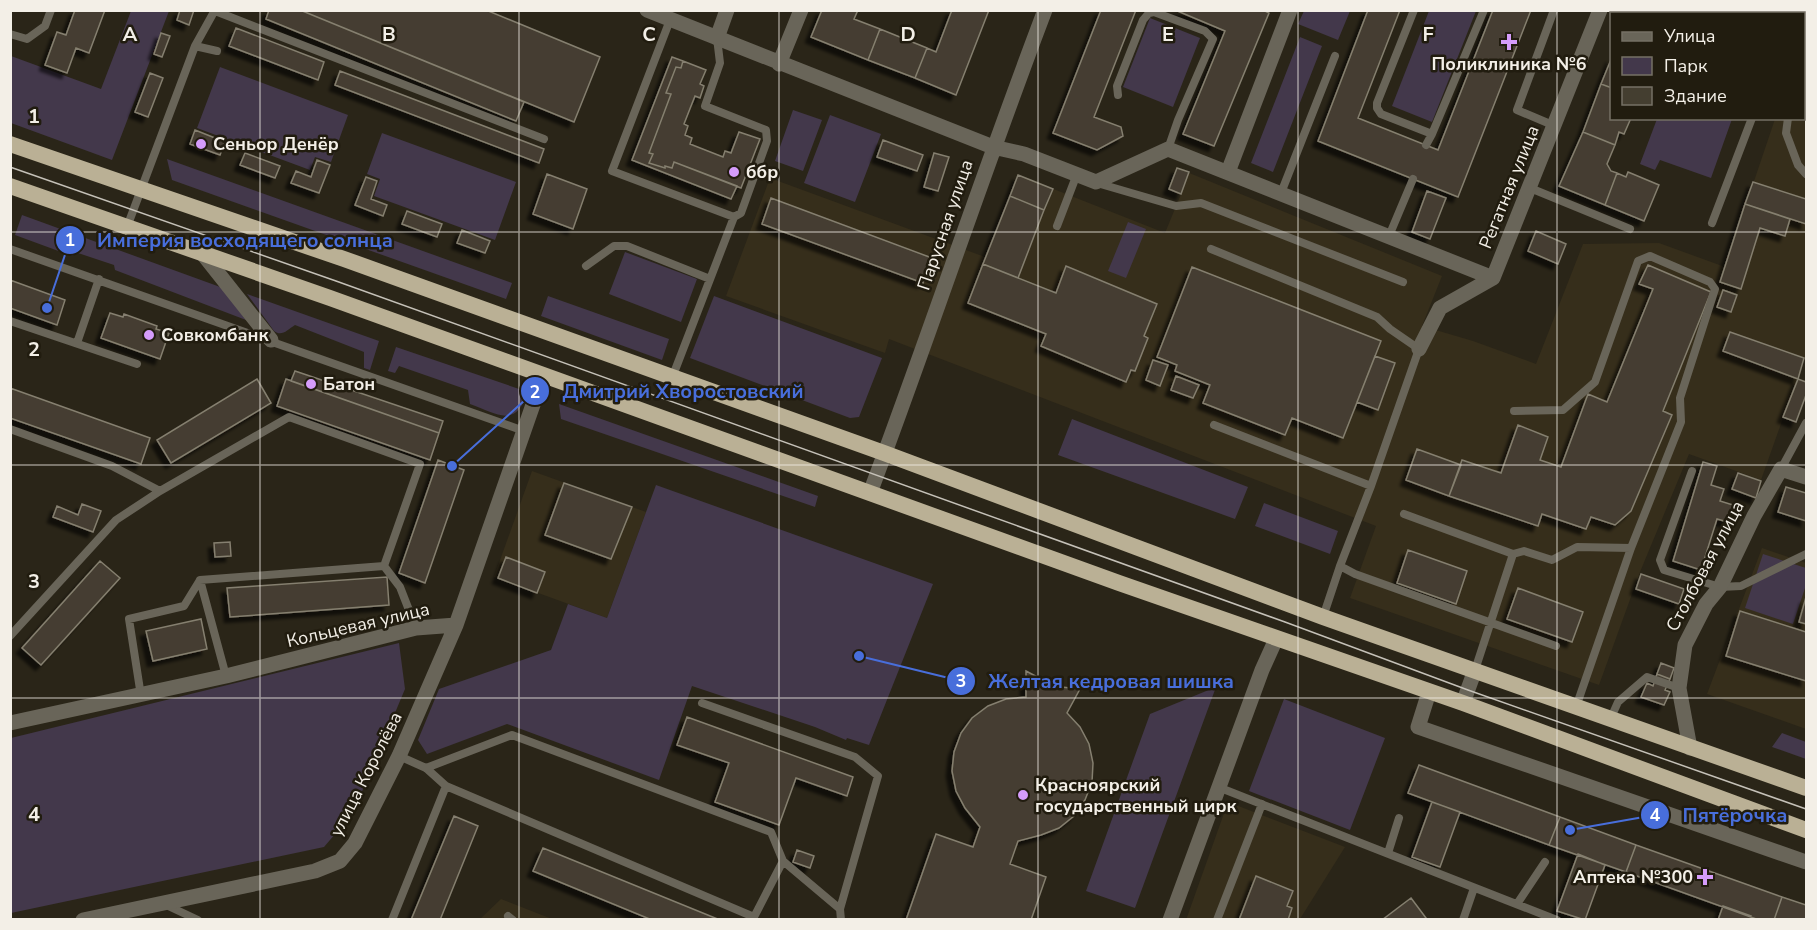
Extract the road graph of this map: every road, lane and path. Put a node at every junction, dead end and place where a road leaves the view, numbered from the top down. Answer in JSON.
{"nodes":[{"id":1,"x":51,"y":10,"type":"edge"},
{"id":2,"x":647,"y":10,"type":"edge"},
{"id":3,"x":727,"y":10,"type":"edge"},
{"id":4,"x":801,"y":10,"type":"edge"},
{"id":5,"x":1045,"y":10,"type":"edge"},
{"id":6,"x":1290,"y":10,"type":"edge"},
{"id":7,"x":1414,"y":10,"type":"edge"},
{"id":8,"x":1484,"y":10,"type":"edge"},
{"id":9,"x":1554,"y":10,"type":"edge"},
{"id":10,"x":1600,"y":10,"type":"edge"},
{"id":11,"x":215,"y":11,"type":"edge"},
{"id":12,"x":670,"y":20,"type":"junction"},
{"id":13,"x":10,"y":34,"type":"edge"},
{"id":14,"x":717,"y":38,"type":"junction"},
{"id":15,"x":195,"y":46,"type":"junction"},
{"id":16,"x":217,"y":51,"type":"dead end"},
{"id":17,"x":1335,"y":56,"type":"dead end"},
{"id":18,"x":779,"y":64,"type":"junction"},
{"id":19,"x":1118,"y":95,"type":"dead end"},
{"id":20,"x":1751,"y":120,"type":"edge"},
{"id":21,"x":1788,"y":120,"type":"edge"},
{"id":22,"x":1555,"y":126,"type":"junction"},
{"id":23,"x":1432,"y":134,"type":"junction"},
{"id":24,"x":544,"y":139,"type":"dead end"},
{"id":25,"x":10,"y":144,"type":"edge"},
{"id":26,"x":1426,"y":146,"type":"dead end"},
{"id":27,"x":993,"y":147,"type":"junction"},
{"id":28,"x":1168,"y":149,"type":"junction"},
{"id":29,"x":1228,"y":172,"type":"junction"},
{"id":30,"x":1077,"y":174,"type":"junction"},
{"id":31,"x":1806,"y":174,"type":"edge"},
{"id":32,"x":1413,"y":179,"type":"dead end"},
{"id":33,"x":1096,"y":182,"type":"junction"},
{"id":34,"x":10,"y":186,"type":"edge"},
{"id":35,"x":1530,"y":188,"type":"junction"},
{"id":36,"x":140,"y":190,"type":"junction"},
{"id":37,"x":1281,"y":193,"type":"junction"},
{"id":38,"x":734,"y":217,"type":"junction"},
{"id":39,"x":1712,"y":223,"type":"dead end"},
{"id":40,"x":1057,"y":226,"type":"dead end"},
{"id":41,"x":127,"y":227,"type":"junction"},
{"id":42,"x":1630,"y":229,"type":"dead end"},
{"id":43,"x":1389,"y":236,"type":"junction"},
{"id":44,"x":10,"y":249,"type":"edge"},
{"id":45,"x":1211,"y":249,"type":"dead end"},
{"id":46,"x":203,"y":254,"type":"junction"},
{"id":47,"x":586,"y":266,"type":"dead end"},
{"id":48,"x":1493,"y":278,"type":"junction"},
{"id":49,"x":99,"y":279,"type":"junction"},
{"id":50,"x":710,"y":279,"type":"junction"},
{"id":51,"x":1403,"y":282,"type":"dead end"},
{"id":52,"x":11,"y":323,"type":"edge"},
{"id":53,"x":271,"y":340,"type":"junction"},
{"id":54,"x":77,"y":343,"type":"junction"},
{"id":55,"x":1419,"y":349,"type":"junction"},
{"id":56,"x":137,"y":364,"type":"dead end"},
{"id":57,"x":543,"y":376,"type":"junction"},
{"id":58,"x":671,"y":378,"type":"junction"},
{"id":59,"x":1514,"y":411,"type":"dead end"},
{"id":60,"x":1214,"y":424,"type":"dead end"},
{"id":61,"x":1806,"y":425,"type":"edge"},
{"id":62,"x":10,"y":429,"type":"edge"},
{"id":63,"x":524,"y":431,"type":"junction"},
{"id":64,"x":884,"y":453,"type":"junction"},
{"id":65,"x":1781,"y":469,"type":"junction"},
{"id":66,"x":1692,"y":471,"type":"dead end"},
{"id":67,"x":1806,"y":477,"type":"edge"},
{"id":68,"x":1371,"y":486,"type":"junction"},
{"id":69,"x":160,"y":491,"type":"junction"},
{"id":70,"x":870,"y":493,"type":"junction"},
{"id":71,"x":1404,"y":514,"type":"dead end"},
{"id":72,"x":1631,"y":548,"type":"junction"},
{"id":73,"x":1513,"y":554,"type":"junction"},
{"id":74,"x":1806,"y":554,"type":"edge"},
{"id":75,"x":384,"y":566,"type":"junction"},
{"id":76,"x":1340,"y":566,"type":"junction"},
{"id":77,"x":200,"y":580,"type":"junction"},
{"id":78,"x":1720,"y":587,"type":"junction"},
{"id":79,"x":1323,"y":617,"type":"junction"},
{"id":80,"x":1490,"y":622,"type":"junction"},
{"id":81,"x":456,"y":625,"type":"junction"},
{"id":82,"x":416,"y":628,"type":"junction"},
{"id":83,"x":10,"y":636,"type":"edge"},
{"id":84,"x":1276,"y":639,"type":"junction"},
{"id":85,"x":1556,"y":646,"type":"dead end"},
{"id":86,"x":1475,"y":670,"type":"junction"},
{"id":87,"x":226,"y":676,"type":"junction"},
{"id":88,"x":1679,"y":688,"type":"junction"},
{"id":89,"x":1429,"y":692,"type":"junction"},
{"id":90,"x":141,"y":696,"type":"junction"},
{"id":91,"x":702,"y":703,"type":"dead end"},
{"id":92,"x":1463,"y":703,"type":"junction"},
{"id":93,"x":1576,"y":707,"type":"junction"},
{"id":94,"x":1610,"y":720,"type":"junction"},
{"id":95,"x":10,"y":723,"type":"edge"},
{"id":96,"x":1690,"y":748,"type":"junction"},
{"id":97,"x":399,"y":756,"type":"junction"},
{"id":98,"x":426,"y":768,"type":"junction"},
{"id":99,"x":446,"y":786,"type":"junction"},
{"id":100,"x":1218,"y":787,"type":"junction"},
{"id":101,"x":1806,"y":788,"type":"edge"},
{"id":102,"x":1262,"y":804,"type":"junction"},
{"id":103,"x":1399,"y":818,"type":"dead end"},
{"id":104,"x":1806,"y":830,"type":"edge"},
{"id":105,"x":1388,"y":853,"type":"junction"},
{"id":106,"x":783,"y":861,"type":"junction"},
{"id":107,"x":1545,"y":862,"type":"dead end"},
{"id":108,"x":1806,"y":862,"type":"edge"},
{"id":109,"x":1474,"y":888,"type":"junction"},
{"id":110,"x":161,"y":902,"type":"junction"},
{"id":111,"x":1517,"y":904,"type":"junction"},
{"id":112,"x":840,"y":909,"type":"junction"},
{"id":113,"x":83,"y":920,"type":"edge"},
{"id":114,"x":198,"y":920,"type":"edge"},
{"id":115,"x":392,"y":920,"type":"edge"},
{"id":116,"x":841,"y":920,"type":"edge"},
{"id":117,"x":1170,"y":920,"type":"edge"},
{"id":118,"x":1217,"y":920,"type":"edge"},
{"id":119,"x":1463,"y":920,"type":"edge"},
{"id":120,"x":1557,"y":920,"type":"edge"}],
"edges":[{"from":1,"to":13,"type":"lane"},
{"from":2,"to":12,"type":"street"},
{"from":3,"to":14,"type":"street"},
{"from":4,"to":18,"type":"street"},
{"from":5,"to":27,"type":"street","name":"Парусная улица"},
{"from":6,"to":29,"type":"street"},
{"from":7,"to":23,"type":"lane"},
{"from":8,"to":23,"type":"lane"},
{"from":9,"to":22,"type":"lane"},
{"from":10,"to":22,"type":"street","name":"Регатная улица"},
{"from":11,"to":15,"type":"lane"},
{"from":11,"to":24,"type":"lane"},
{"from":12,"to":14,"type":"street"},
{"from":12,"to":38,"type":"lane"},
{"from":14,"to":18,"type":"street"},
{"from":14,"to":38,"type":"lane"},
{"from":15,"to":16,"type":"lane"},
{"from":15,"to":36,"type":"lane"},
{"from":17,"to":37,"type":"lane"},
{"from":18,"to":27,"type":"street"},
{"from":19,"to":28,"type":"lane"},
{"from":20,"to":39,"type":"lane"},
{"from":21,"to":31,"type":"lane"},
{"from":22,"to":35,"type":"street","name":"Регатная улица"},
{"from":23,"to":26,"type":"lane"},
{"from":25,"to":36,"type":"highway"},
{"from":27,"to":30,"type":"street"},
{"from":27,"to":64,"type":"street","name":"Парусная улица"},
{"from":28,"to":29,"type":"street"},
{"from":28,"to":33,"type":"street"},
{"from":29,"to":37,"type":"street"},
{"from":30,"to":33,"type":"street"},
{"from":30,"to":40,"type":"lane"},
{"from":32,"to":43,"type":"lane"},
{"from":33,"to":51,"type":"lane"},
{"from":34,"to":41,"type":"highway"},
{"from":35,"to":42,"type":"lane"},
{"from":35,"to":48,"type":"street","name":"Регатная улица"},
{"from":36,"to":41,"type":"lane"},
{"from":36,"to":58,"type":"highway"},
{"from":37,"to":43,"type":"street"},
{"from":38,"to":50,"type":"lane"},
{"from":41,"to":46,"type":"highway"},
{"from":43,"to":48,"type":"street"},
{"from":44,"to":49,"type":"lane"},
{"from":45,"to":55,"type":"lane"},
{"from":46,"to":53,"type":"street"},
{"from":46,"to":57,"type":"highway"},
{"from":47,"to":50,"type":"lane"},
{"from":48,"to":55,"type":"street","name":"Регатная улица"},
{"from":49,"to":53,"type":"lane"},
{"from":49,"to":54,"type":"lane"},
{"from":50,"to":58,"type":"lane"},
{"from":52,"to":54,"type":"lane"},
{"from":53,"to":63,"type":"lane"},
{"from":54,"to":56,"type":"lane"},
{"from":55,"to":68,"type":"lane"},
{"from":57,"to":63,"type":"street","name":"Кольцевая улица"},
{"from":57,"to":70,"type":"highway"},
{"from":58,"to":64,"type":"highway"},
{"from":59,"to":72,"type":"lane"},
{"from":60,"to":68,"type":"lane"},
{"from":61,"to":65,"type":"lane"},
{"from":62,"to":69,"type":"lane"},
{"from":63,"to":81,"type":"street","name":"Кольцевая улица"},
{"from":64,"to":70,"type":"street","name":"Парусная улица"},
{"from":64,"to":79,"type":"highway"},
{"from":65,"to":67,"type":"street"},
{"from":65,"to":78,"type":"street","name":"Столбовая улица"},
{"from":66,"to":78,"type":"lane"},
{"from":68,"to":76,"type":"lane"},
{"from":69,"to":75,"type":"lane"},
{"from":69,"to":83,"type":"lane"},
{"from":70,"to":84,"type":"highway"},
{"from":71,"to":73,"type":"lane"},
{"from":72,"to":73,"type":"lane"},
{"from":72,"to":93,"type":"lane"},
{"from":73,"to":80,"type":"lane"},
{"from":74,"to":78,"type":"lane"},
{"from":75,"to":77,"type":"lane"},
{"from":75,"to":82,"type":"lane"},
{"from":76,"to":79,"type":"lane"},
{"from":76,"to":80,"type":"lane"},
{"from":77,"to":87,"type":"lane"},
{"from":77,"to":90,"type":"lane"},
{"from":78,"to":88,"type":"street","name":"Столбовая улица"},
{"from":79,"to":86,"type":"highway"},
{"from":80,"to":85,"type":"lane"},
{"from":80,"to":86,"type":"lane"},
{"from":81,"to":82,"type":"street","name":"Кольцевая улица"},
{"from":81,"to":97,"type":"street","name":"улица Королёва"},
{"from":82,"to":87,"type":"street","name":"Кольцевая улица"},
{"from":84,"to":89,"type":"highway"},
{"from":84,"to":100,"type":"street"},
{"from":86,"to":92,"type":"street"},
{"from":86,"to":93,"type":"highway"},
{"from":87,"to":90,"type":"street","name":"Кольцевая улица"},
{"from":88,"to":94,"type":"lane"},
{"from":88,"to":96,"type":"street","name":"Столбовая улица"},
{"from":89,"to":92,"type":"highway"},
{"from":89,"to":108,"type":"street"},
{"from":90,"to":95,"type":"street","name":"Кольцевая улица"},
{"from":91,"to":112,"type":"lane"},
{"from":92,"to":104,"type":"highway"},
{"from":93,"to":94,"type":"highway"},
{"from":94,"to":96,"type":"highway"},
{"from":96,"to":101,"type":"highway"},
{"from":97,"to":98,"type":"lane"},
{"from":97,"to":110,"type":"street","name":"улица Королёва"},
{"from":98,"to":99,"type":"lane"},
{"from":98,"to":106,"type":"lane"},
{"from":99,"to":106,"type":"lane"},
{"from":99,"to":115,"type":"lane"},
{"from":100,"to":102,"type":"lane"},
{"from":100,"to":117,"type":"street"},
{"from":102,"to":105,"type":"lane"},
{"from":102,"to":118,"type":"lane"},
{"from":103,"to":105,"type":"lane"},
{"from":105,"to":109,"type":"lane"},
{"from":106,"to":112,"type":"lane"},
{"from":107,"to":111,"type":"lane"},
{"from":109,"to":111,"type":"lane"},
{"from":109,"to":119,"type":"lane"},
{"from":110,"to":113,"type":"street","name":"улица Королёва"},
{"from":110,"to":114,"type":"lane"},
{"from":111,"to":120,"type":"lane"},
{"from":112,"to":116,"type":"lane"}]}
